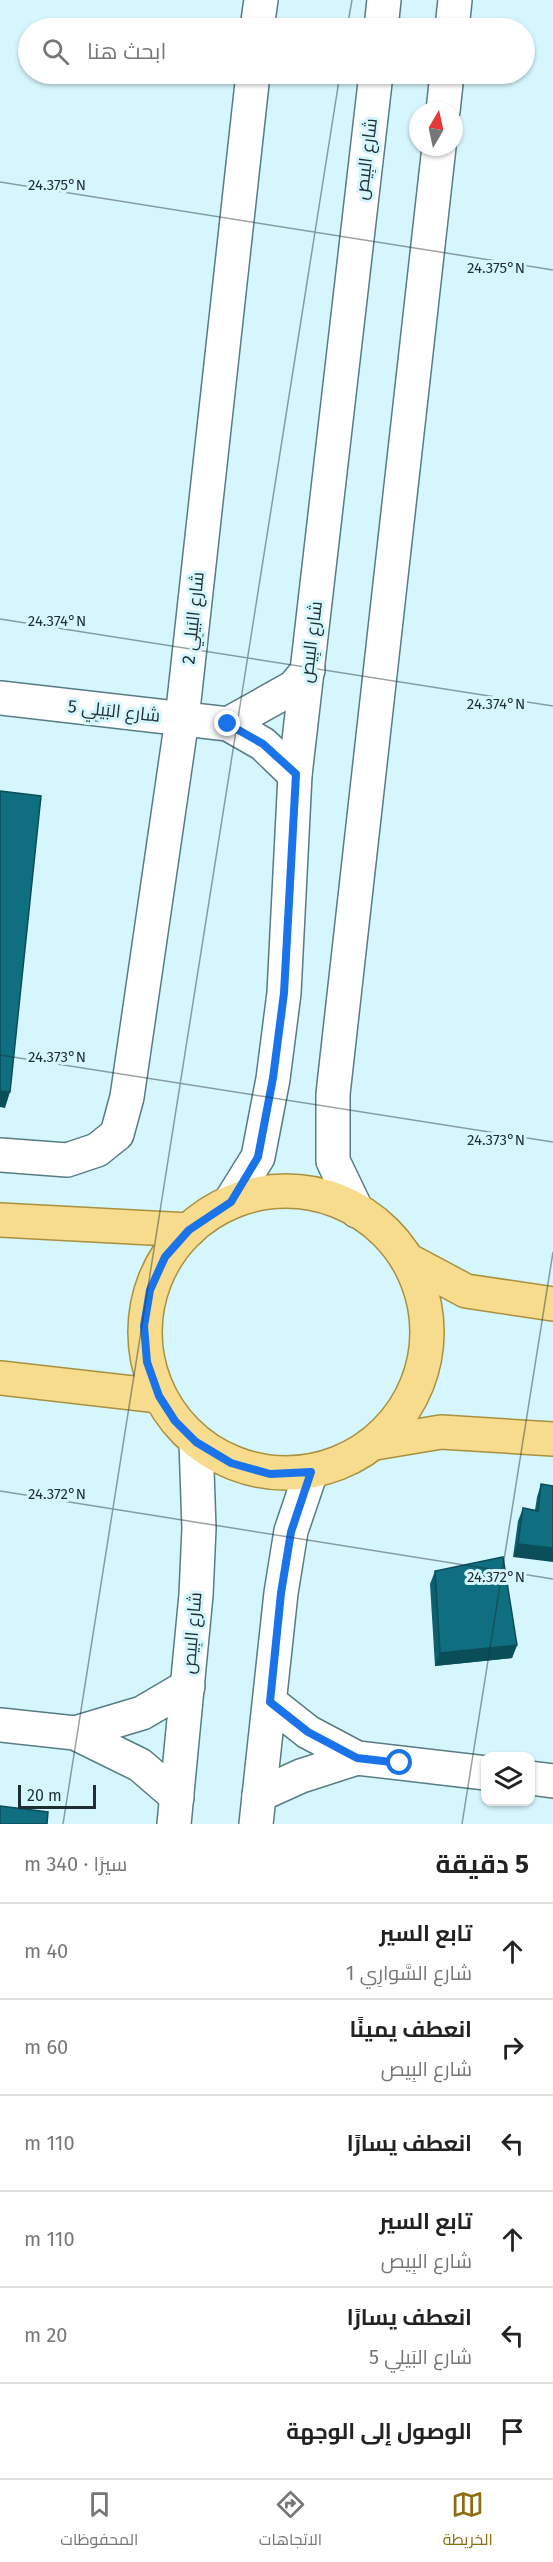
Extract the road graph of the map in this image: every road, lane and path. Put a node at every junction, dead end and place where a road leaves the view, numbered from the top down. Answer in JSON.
{"nodes":[{"id":1,"x":261,"y":0,"type":"edge"},
{"id":2,"x":384,"y":0,"type":"edge"},
{"id":3,"x":455,"y":0,"type":"edge"},
{"id":4,"x":259,"y":18,"type":"edge"},
{"id":5,"x":382,"y":18,"type":"edge"},
{"id":6,"x":453,"y":18,"type":"edge"},
{"id":7,"x":252,"y":84,"type":"edge"},
{"id":8,"x":375,"y":84,"type":"edge"},
{"id":9,"x":446,"y":84,"type":"edge"},
{"id":10,"x":444,"y":102,"type":"edge"},
{"id":11,"x":438,"y":156,"type":"edge"},
{"id":12,"x":308,"y":670,"type":"junction"},
{"id":13,"x":0,"y":698,"type":"edge"},
{"id":14,"x":182,"y":718,"type":"junction"},
{"id":15,"x":228,"y":724,"type":"junction"},
{"id":16,"x":296,"y":774,"type":"junction"},
{"id":17,"x":0,"y":1155,"type":"edge"},
{"id":18,"x":231,"y":1202,"type":"junction"},
{"id":19,"x":357,"y":1210,"type":"junction"},
{"id":20,"x":0,"y":1220,"type":"edge"},
{"id":21,"x":189,"y":1230,"type":"junction"},
{"id":22,"x":408,"y":1260,"type":"junction"},
{"id":23,"x":553,"y":1304,"type":"edge"},
{"id":24,"x":0,"y":1378,"type":"edge"},
{"id":25,"x":159,"y":1396,"type":"junction"},
{"id":26,"x":553,"y":1439,"type":"edge"},
{"id":27,"x":196,"y":1442,"type":"junction"},
{"id":28,"x":375,"y":1443,"type":"junction"},
{"id":29,"x":311,"y":1472,"type":"junction"},
{"id":30,"x":188,"y":1686,"type":"junction"},
{"id":31,"x":270,"y":1702,"type":"junction"},
{"id":32,"x":0,"y":1725,"type":"edge"},
{"id":33,"x":75,"y":1733,"type":"junction"},
{"id":34,"x":357,"y":1758,"type":"junction"},
{"id":35,"x":481,"y":1772,"type":"edge"},
{"id":36,"x":535,"y":1779,"type":"edge"},
{"id":37,"x":553,"y":1781,"type":"edge"},
{"id":38,"x":175,"y":1810,"type":"edge"},
{"id":39,"x":258,"y":1810,"type":"edge"}],
"edges":[{"from":1,"to":4,"type":"street"},
{"from":2,"to":5,"type":"street"},
{"from":3,"to":6,"type":"street"},
{"from":7,"to":14,"type":"street","name":"شارع البَيلِي 2"},
{"from":8,"to":12,"type":"street","name":"شارع البِيص"},
{"from":9,"to":10,"type":"street"},
{"from":11,"to":19,"type":"street"},
{"from":12,"to":15,"type":"street"},
{"from":12,"to":16,"type":"street","name":"شارع البِيص"},
{"from":13,"to":14,"type":"street","name":"شارع البَيلِي 5"},
{"from":14,"to":15,"type":"street","name":"شارع البَيلِي 5"},
{"from":14,"to":17,"type":"street","name":"شارع البَيلِي 2"},
{"from":15,"to":16,"type":"street","name":"شارع البَيلِي 5"},
{"from":16,"to":18,"type":"street","name":"شارع البِيص"},
{"from":18,"to":19,"type":"main road"},
{"from":18,"to":21,"type":"main road"},
{"from":19,"to":22,"type":"main road"},
{"from":20,"to":21,"type":"main road"},
{"from":21,"to":25,"type":"main road"},
{"from":22,"to":23,"type":"main road"},
{"from":22,"to":28,"type":"main road"},
{"from":24,"to":25,"type":"main road"},
{"from":25,"to":27,"type":"main road"},
{"from":26,"to":28,"type":"main road"},
{"from":27,"to":29,"type":"main road"},
{"from":27,"to":30,"type":"street","name":"شارع البِيص"},
{"from":28,"to":29,"type":"main road"},
{"from":29,"to":31,"type":"street"},
{"from":30,"to":33,"type":"street"},
{"from":30,"to":38,"type":"street","name":"شارع البِيص"},
{"from":31,"to":34,"type":"street"},
{"from":31,"to":39,"type":"street"},
{"from":32,"to":33,"type":"street"},
{"from":33,"to":38,"type":"street"},
{"from":34,"to":35,"type":"street"},
{"from":34,"to":39,"type":"street"},
{"from":36,"to":37,"type":"street"}]}
